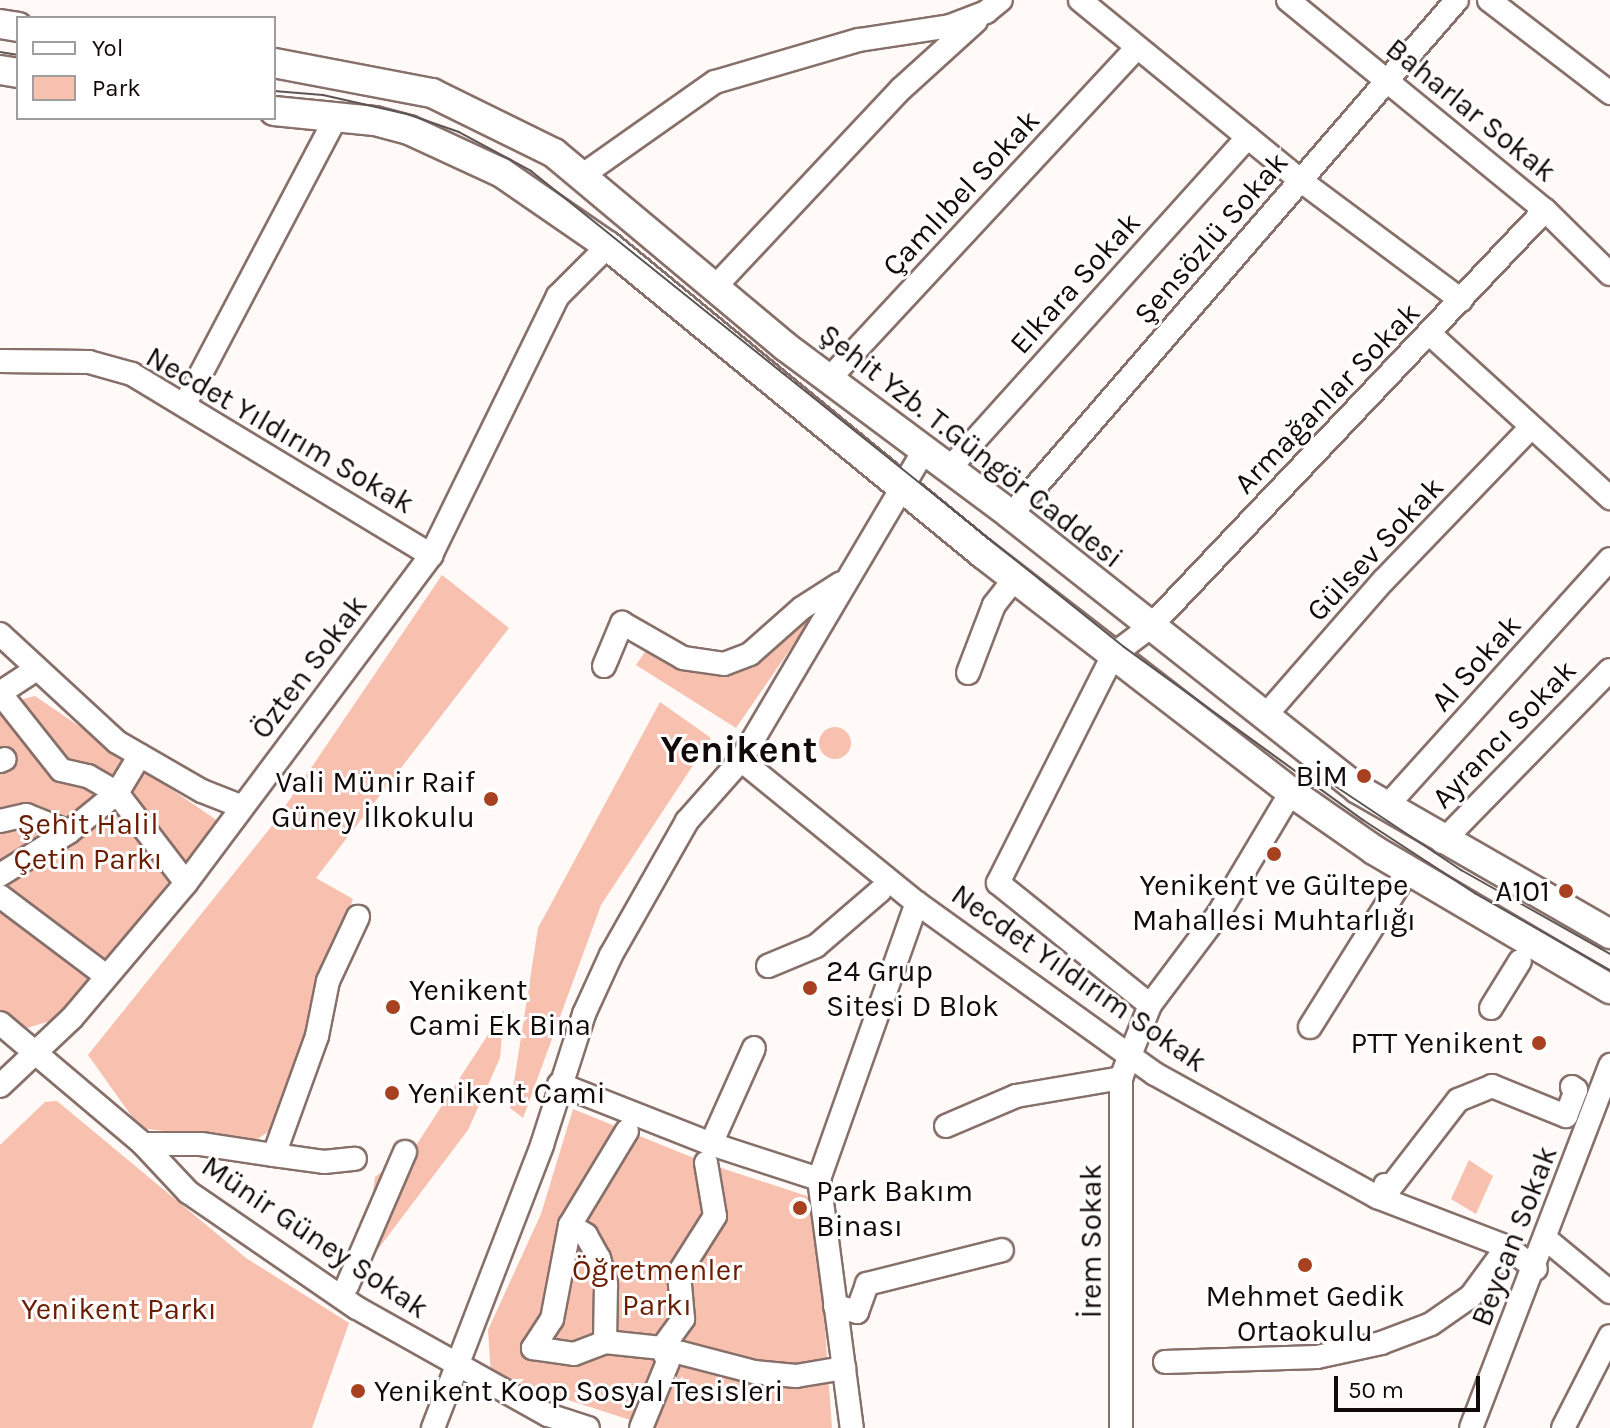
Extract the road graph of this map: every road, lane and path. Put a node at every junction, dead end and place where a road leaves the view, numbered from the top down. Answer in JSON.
{"nodes":[{"id":1,"x":1080,"y":0,"type":"edge"},
{"id":2,"x":1288,"y":0,"type":"edge"},
{"id":3,"x":1457,"y":0,"type":"edge"},
{"id":4,"x":1489,"y":0,"type":"edge"},
{"id":5,"x":994,"y":6,"type":"edge"},
{"id":6,"x":1137,"y":47,"type":"junction"},
{"id":7,"x":276,"y":63,"type":"edge"},
{"id":8,"x":1386,"y":80,"type":"junction"},
{"id":9,"x":1610,"y":93,"type":"edge"},
{"id":10,"x":276,"y":111,"type":"edge"},
{"id":11,"x":336,"y":117,"type":"junction"},
{"id":12,"x":1248,"y":137,"type":"junction"},
{"id":13,"x":583,"y":175,"type":"junction"},
{"id":14,"x":1300,"y":180,"type":"junction"},
{"id":15,"x":1545,"y":210,"type":"junction"},
{"id":16,"x":608,"y":246,"type":"junction"},
{"id":17,"x":1610,"y":274,"type":"edge"},
{"id":18,"x":714,"y":288,"type":"junction"},
{"id":19,"x":1461,"y":300,"type":"junction"},
{"id":20,"x":1430,"y":334,"type":"junction"},
{"id":21,"x":0,"y":361,"type":"edge"},
{"id":22,"x":828,"y":380,"type":"junction"},
{"id":23,"x":186,"y":402,"type":"junction"},
{"id":24,"x":1531,"y":427,"type":"junction"},
{"id":25,"x":924,"y":450,"type":"junction"},
{"id":26,"x":948,"y":470,"type":"junction"},
{"id":27,"x":901,"y":486,"type":"junction"},
{"id":28,"x":1610,"y":498,"type":"edge"},
{"id":29,"x":1011,"y":515,"type":"junction"},
{"id":30,"x":431,"y":555,"type":"junction"},
{"id":31,"x":1610,"y":559,"type":"edge"},
{"id":32,"x":1015,"y":578,"type":"junction"},
{"id":33,"x":846,"y":581,"type":"junction"},
{"id":34,"x":1150,"y":627,"type":"junction"},
{"id":35,"x":0,"y":634,"type":"edge"},
{"id":36,"x":1113,"y":655,"type":"junction"},
{"id":37,"x":604,"y":666,"type":"dead end"},
{"id":38,"x":35,"y":670,"type":"junction"},
{"id":39,"x":1610,"y":670,"type":"edge"},
{"id":40,"x":968,"y":673,"type":"dead end"},
{"id":41,"x":1266,"y":715,"type":"junction"},
{"id":42,"x":140,"y":755,"type":"junction"},
{"id":43,"x":741,"y":760,"type":"junction"},
{"id":44,"x":1291,"y":792,"type":"junction"},
{"id":45,"x":117,"y":793,"type":"junction"},
{"id":46,"x":240,"y":806,"type":"junction"},
{"id":47,"x":1386,"y":807,"type":"junction"},
{"id":48,"x":0,"y":821,"type":"edge"},
{"id":49,"x":69,"y":832,"type":"junction"},
{"id":50,"x":1442,"y":842,"type":"junction"},
{"id":51,"x":1408,"y":870,"type":"junction"},
{"id":52,"x":0,"y":875,"type":"edge"},
{"id":53,"x":186,"y":883,"type":"junction"},
{"id":54,"x":880,"y":891,"type":"dead end"},
{"id":55,"x":0,"y":896,"type":"edge"},
{"id":56,"x":917,"y":903,"type":"junction"},
{"id":57,"x":358,"y":917,"type":"dead end"},
{"id":58,"x":1610,"y":934,"type":"edge"},
{"id":59,"x":1520,"y":961,"type":"dead end"},
{"id":60,"x":768,"y":966,"type":"dead end"},
{"id":61,"x":106,"y":976,"type":"junction"},
{"id":62,"x":1610,"y":989,"type":"edge"},
{"id":63,"x":1150,"y":1005,"type":"junction"},
{"id":64,"x":1491,"y":1008,"type":"dead end"},
{"id":65,"x":0,"y":1023,"type":"edge"},
{"id":66,"x":1310,"y":1027,"type":"dead end"},
{"id":67,"x":754,"y":1048,"type":"dead end"},
{"id":68,"x":35,"y":1051,"type":"junction"},
{"id":69,"x":1130,"y":1056,"type":"junction"},
{"id":70,"x":1610,"y":1065,"type":"edge"},
{"id":71,"x":1121,"y":1078,"type":"junction"},
{"id":72,"x":559,"y":1084,"type":"junction"},
{"id":73,"x":0,"y":1086,"type":"edge"},
{"id":74,"x":1572,"y":1087,"type":"dead end"},
{"id":75,"x":946,"y":1126,"type":"dead end"},
{"id":76,"x":627,"y":1131,"type":"dead end"},
{"id":77,"x":143,"y":1144,"type":"junction"},
{"id":78,"x":405,"y":1152,"type":"dead end"},
{"id":79,"x":709,"y":1153,"type":"junction"},
{"id":80,"x":274,"y":1155,"type":"junction"},
{"id":81,"x":355,"y":1159,"type":"dead end"},
{"id":82,"x":819,"y":1179,"type":"junction"},
{"id":83,"x":1385,"y":1185,"type":"dead end"},
{"id":84,"x":570,"y":1225,"type":"junction"},
{"id":85,"x":1546,"y":1239,"type":"junction"},
{"id":86,"x":1507,"y":1247,"type":"junction"},
{"id":87,"x":1002,"y":1250,"type":"dead end"},
{"id":88,"x":1536,"y":1269,"type":"junction"},
{"id":89,"x":347,"y":1286,"type":"dead end"},
{"id":90,"x":1610,"y":1292,"type":"edge"},
{"id":91,"x":835,"y":1306,"type":"junction"},
{"id":92,"x":1610,"y":1336,"type":"edge"},
{"id":93,"x":605,"y":1342,"type":"junction"},
{"id":94,"x":662,"y":1348,"type":"junction"},
{"id":95,"x":1165,"y":1362,"type":"dead end"},
{"id":96,"x":454,"y":1364,"type":"junction"},
{"id":97,"x":844,"y":1368,"type":"junction"},
{"id":98,"x":433,"y":1428,"type":"edge"},
{"id":99,"x":588,"y":1428,"type":"edge"},
{"id":100,"x":641,"y":1428,"type":"edge"},
{"id":101,"x":852,"y":1428,"type":"edge"},
{"id":102,"x":1121,"y":1428,"type":"edge"},
{"id":103,"x":1471,"y":1428,"type":"edge"},
{"id":104,"x":1563,"y":1428,"type":"edge"}],
"edges":[{"from":1,"to":6,"type":"street"},
{"from":2,"to":8,"type":"street","name":"Baharlar Sokak"},
{"from":3,"to":8,"type":"street","name":"Şensözlü Sokak"},
{"from":4,"to":9,"type":"street"},
{"from":5,"to":13,"type":"street"},
{"from":5,"to":18,"type":"street"},
{"from":6,"to":12,"type":"street"},
{"from":6,"to":22,"type":"street","name":"Çamlıbel Sokak"},
{"from":7,"to":13,"type":"main road","name":"Şehit Yzb. T.Güngör Caddesi"},
{"from":8,"to":14,"type":"street","name":"Şensözlü Sokak"},
{"from":8,"to":15,"type":"street","name":"Baharlar Sokak"},
{"from":10,"to":11,"type":"main road"},
{"from":11,"to":16,"type":"main road"},
{"from":11,"to":23,"type":"street"},
{"from":12,"to":14,"type":"street"},
{"from":12,"to":26,"type":"street","name":"Elkara Sokak"},
{"from":13,"to":18,"type":"main road","name":"Şehit Yzb. T.Güngör Caddesi"},
{"from":14,"to":19,"type":"street"},
{"from":14,"to":29,"type":"street","name":"Şensözlü Sokak"},
{"from":15,"to":17,"type":"street","name":"Baharlar Sokak"},
{"from":15,"to":19,"type":"street","name":"Armağanlar Sokak"},
{"from":16,"to":27,"type":"main road"},
{"from":16,"to":30,"type":"street","name":"Özten Sokak"},
{"from":18,"to":22,"type":"main road","name":"Şehit Yzb. T.Güngör Caddesi"},
{"from":19,"to":20,"type":"street","name":"Armağanlar Sokak"},
{"from":20,"to":24,"type":"street"},
{"from":20,"to":34,"type":"street","name":"Armağanlar Sokak"},
{"from":21,"to":23,"type":"street","name":"Necdet Yıldırım Sokak"},
{"from":22,"to":25,"type":"main road","name":"Şehit Yzb. T.Güngör Caddesi"},
{"from":23,"to":30,"type":"street","name":"Necdet Yıldırım Sokak"},
{"from":24,"to":28,"type":"street"},
{"from":24,"to":41,"type":"street","name":"Gülsev Sokak"},
{"from":25,"to":26,"type":"main road","name":"Şehit Yzb. T.Güngör Caddesi"},
{"from":25,"to":27,"type":"street"},
{"from":26,"to":29,"type":"main road","name":"Şehit Yzb. T.Güngör Caddesi"},
{"from":27,"to":32,"type":"main road"},
{"from":27,"to":33,"type":"street"},
{"from":29,"to":34,"type":"main road","name":"Şehit Yzb. T.Güngör Caddesi"},
{"from":30,"to":46,"type":"street","name":"Özten Sokak"},
{"from":31,"to":47,"type":"street","name":"Al Sokak"},
{"from":32,"to":36,"type":"main road"},
{"from":32,"to":40,"type":"street"},
{"from":33,"to":37,"type":"street"},
{"from":33,"to":43,"type":"street"},
{"from":34,"to":36,"type":"street","name":"Armağanlar Sokak"},
{"from":34,"to":41,"type":"main road","name":"Şehit Yzb. T.Güngör Caddesi"},
{"from":35,"to":38,"type":"street"},
{"from":36,"to":44,"type":"main road"},
{"from":36,"to":63,"type":"street"},
{"from":38,"to":42,"type":"street"},
{"from":38,"to":45,"type":"street"},
{"from":39,"to":50,"type":"street","name":"Ayrancı Sokak"},
{"from":41,"to":47,"type":"main road","name":"Şehit Yzb. T.Güngör Caddesi"},
{"from":42,"to":45,"type":"street"},
{"from":42,"to":46,"type":"street"},
{"from":43,"to":56,"type":"street","name":"Necdet Yıldırım Sokak"},
{"from":43,"to":72,"type":"street"},
{"from":44,"to":51,"type":"main road"},
{"from":44,"to":63,"type":"street","name":"İrem Sokak"},
{"from":45,"to":49,"type":"street"},
{"from":45,"to":53,"type":"street"},
{"from":46,"to":53,"type":"street","name":"Özten Sokak"},
{"from":47,"to":50,"type":"main road","name":"Şehit Yzb. T.Güngör Caddesi"},
{"from":48,"to":49,"type":"street"},
{"from":49,"to":52,"type":"street"},
{"from":50,"to":58,"type":"main road","name":"Şehit Yzb. T.Güngör Caddesi"},
{"from":51,"to":62,"type":"main road"},
{"from":51,"to":66,"type":"street"},
{"from":53,"to":61,"type":"street","name":"Özten Sokak"},
{"from":54,"to":60,"type":"street"},
{"from":55,"to":61,"type":"street"},
{"from":56,"to":69,"type":"street","name":"Necdet Yıldırım Sokak"},
{"from":56,"to":82,"type":"street"},
{"from":57,"to":80,"type":"street"},
{"from":59,"to":64,"type":"street"},
{"from":61,"to":68,"type":"street","name":"Özten Sokak"},
{"from":63,"to":69,"type":"street","name":"İrem Sokak"},
{"from":65,"to":68,"type":"street","name":"Münir Güney Sokak"},
{"from":67,"to":79,"type":"street"},
{"from":68,"to":73,"type":"street","name":"Özten Sokak"},
{"from":68,"to":77,"type":"street","name":"Münir Güney Sokak"},
{"from":69,"to":71,"type":"street","name":"İrem Sokak"},
{"from":69,"to":86,"type":"street","name":"Necdet Yıldırım Sokak"},
{"from":70,"to":85,"type":"street","name":"Beycan Sokak"},
{"from":71,"to":75,"type":"street"},
{"from":71,"to":102,"type":"street","name":"İrem Sokak"},
{"from":72,"to":79,"type":"street"},
{"from":72,"to":96,"type":"street"},
{"from":74,"to":83,"type":"street"},
{"from":76,"to":84,"type":"street"},
{"from":77,"to":80,"type":"street"},
{"from":77,"to":96,"type":"street","name":"Münir Güney Sokak"},
{"from":78,"to":89,"type":"street"},
{"from":79,"to":82,"type":"street"},
{"from":79,"to":94,"type":"street"},
{"from":80,"to":81,"type":"street"},
{"from":82,"to":91,"type":"street"},
{"from":84,"to":93,"type":"street"},
{"from":84,"to":93,"type":"street"},
{"from":85,"to":88,"type":"street","name":"Beycan Sokak"},
{"from":85,"to":90,"type":"street"},
{"from":86,"to":88,"type":"street","name":"Necdet Yıldırım Sokak"},
{"from":86,"to":95,"type":"street"},
{"from":87,"to":91,"type":"street"},
{"from":88,"to":103,"type":"street","name":"Beycan Sokak"},
{"from":91,"to":97,"type":"street"},
{"from":92,"to":104,"type":"street"},
{"from":93,"to":94,"type":"street"},
{"from":94,"to":97,"type":"street"},
{"from":94,"to":100,"type":"street"},
{"from":96,"to":98,"type":"street"},
{"from":96,"to":99,"type":"street","name":"Münir Güney Sokak"},
{"from":97,"to":101,"type":"street"}]}
